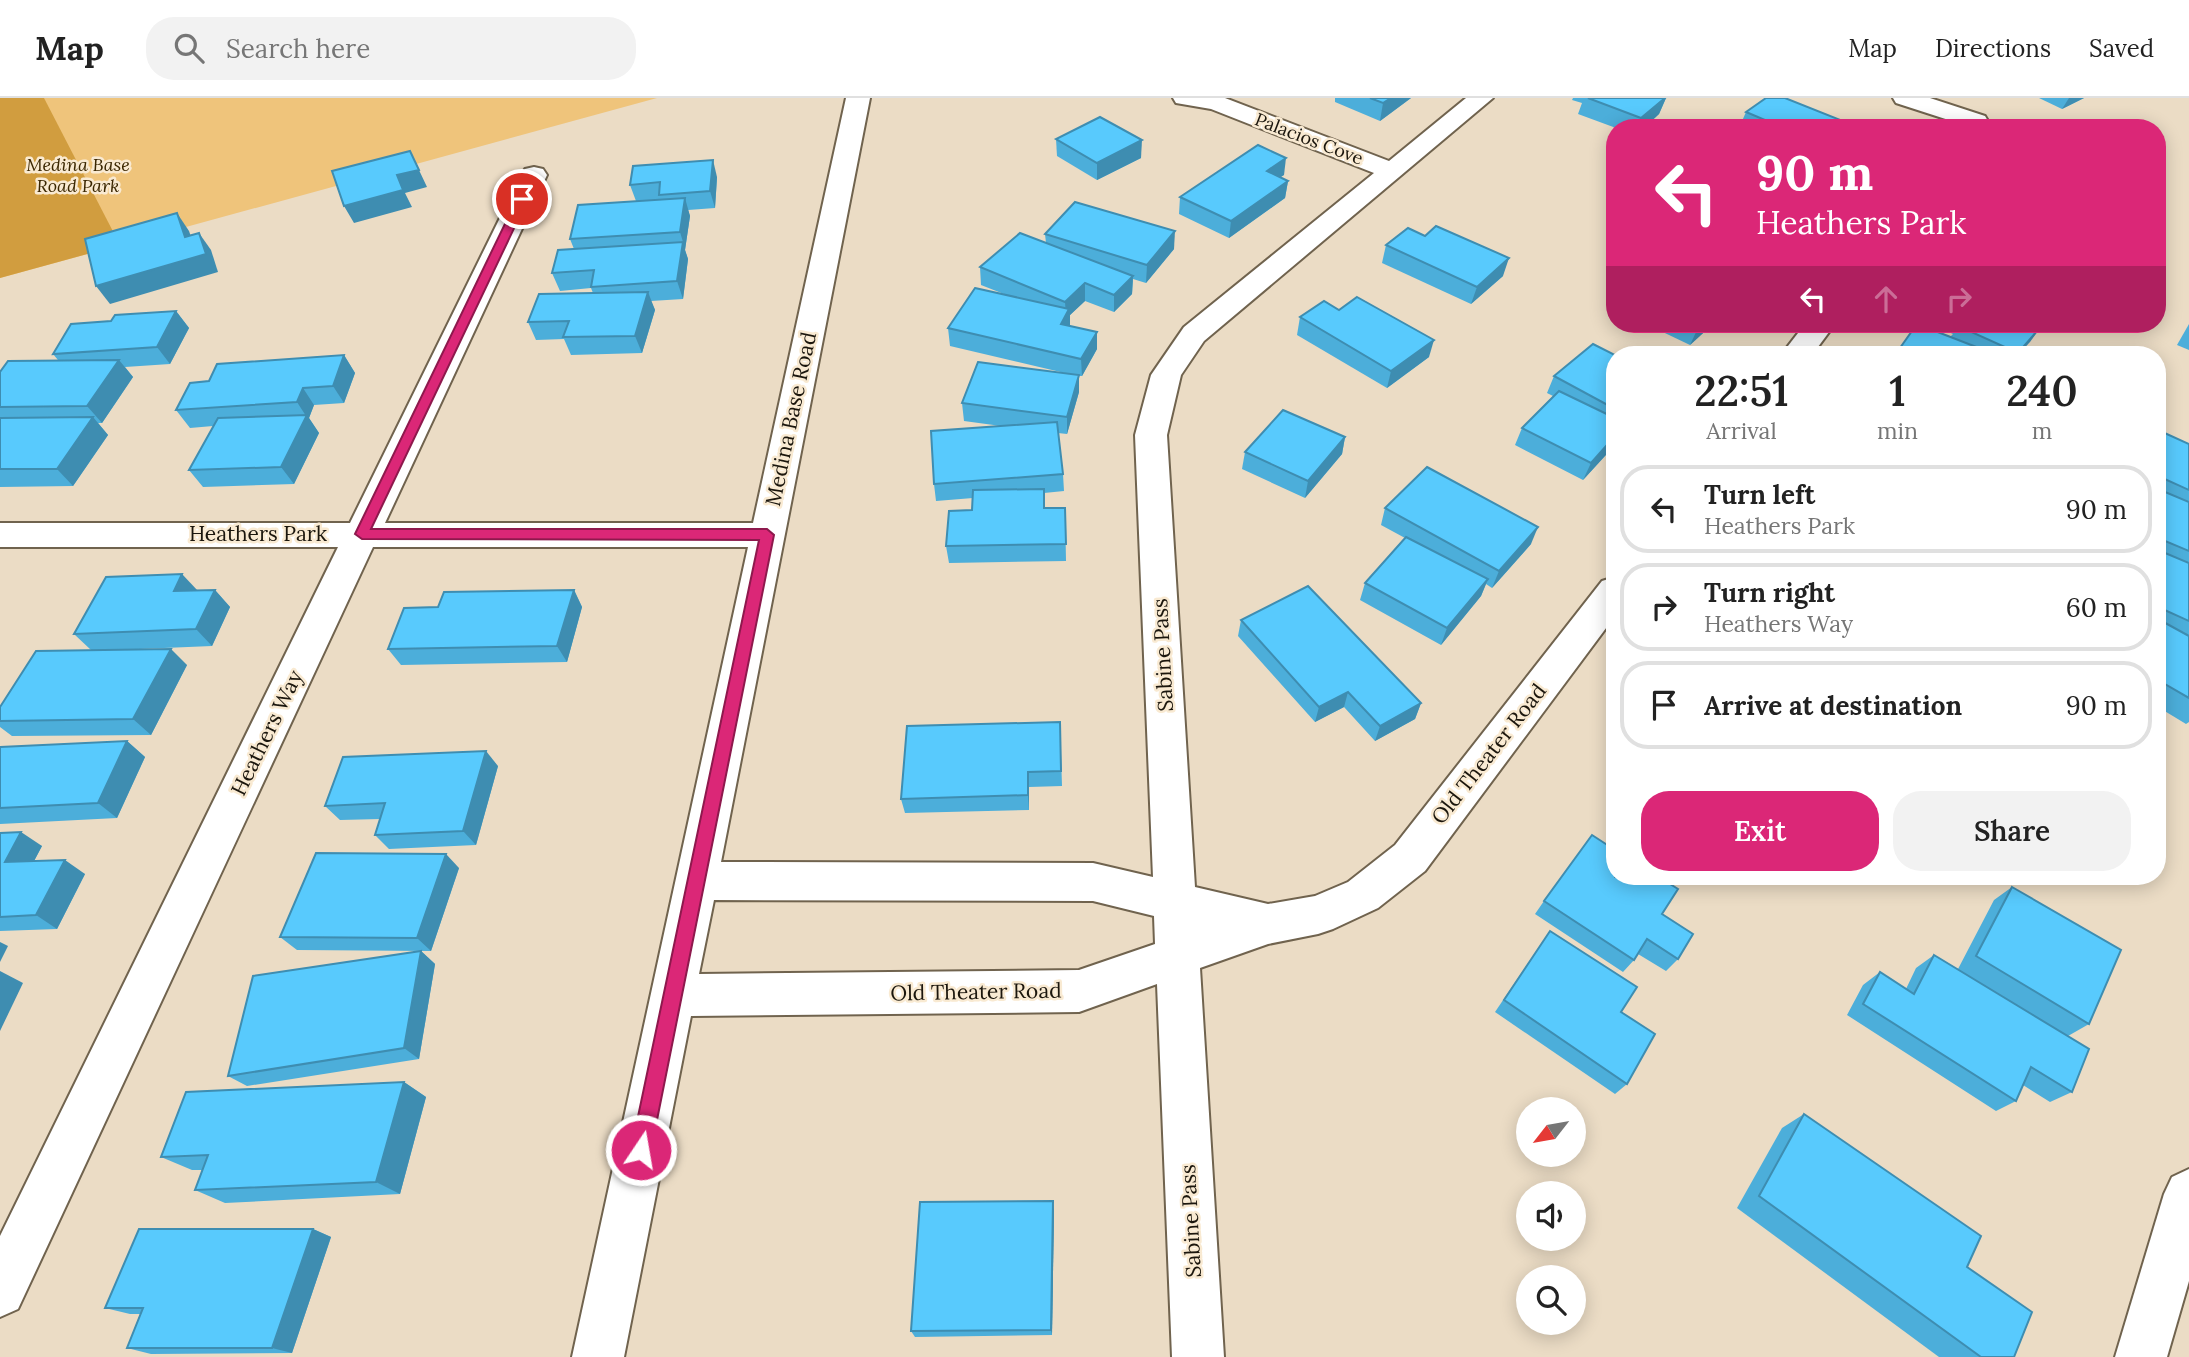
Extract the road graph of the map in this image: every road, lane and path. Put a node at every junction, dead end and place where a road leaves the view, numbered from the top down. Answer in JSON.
{"nodes":[{"id":1,"x":858,"y":98,"type":"edge"},
{"id":2,"x":1185,"y":98,"type":"edge"},
{"id":3,"x":1481,"y":98,"type":"edge"},
{"id":4,"x":1905,"y":98,"type":"edge"},
{"id":5,"x":1960,"y":119,"type":"edge"},
{"id":6,"x":1392,"y":171,"type":"junction"},
{"id":7,"x":534,"y":175,"type":"dead end"},
{"id":8,"x":362,"y":534,"type":"junction"},
{"id":9,"x":0,"y":535,"type":"edge"},
{"id":10,"x":767,"y":535,"type":"junction"},
{"id":11,"x":1606,"y":602,"type":"edge"},
{"id":12,"x":696,"y":881,"type":"junction"},
{"id":13,"x":1176,"y":902,"type":"junction"},
{"id":14,"x":1268,"y":924,"type":"junction"},
{"id":15,"x":1179,"y":955,"type":"junction"},
{"id":16,"x":673,"y":995,"type":"junction"},
{"id":17,"x":2189,"y":1194,"type":"edge"},
{"id":18,"x":0,"y":1291,"type":"edge"},
{"id":19,"x":598,"y":1357,"type":"edge"},
{"id":20,"x":1198,"y":1357,"type":"edge"},
{"id":21,"x":2141,"y":1357,"type":"edge"}],
"edges":[{"from":1,"to":10,"type":"street","name":"Medina Base Road"},
{"from":2,"to":6,"type":"street","name":"Palacios Cove"},
{"from":3,"to":6,"type":"street","name":"Sabine Pass"},
{"from":4,"to":5,"type":"street"},
{"from":6,"to":13,"type":"street","name":"Sabine Pass"},
{"from":7,"to":8,"type":"street","name":"Heathers Way"},
{"from":8,"to":9,"type":"street","name":"Heathers Park"},
{"from":8,"to":10,"type":"street","name":"Heathers Park"},
{"from":8,"to":18,"type":"street","name":"Heathers Way"},
{"from":10,"to":12,"type":"street","name":"Medina Base Road"},
{"from":11,"to":14,"type":"street","name":"Old Theater Road"},
{"from":12,"to":13,"type":"street","name":"Old Theater Road"},
{"from":12,"to":16,"type":"street","name":"Medina Base Road"},
{"from":13,"to":14,"type":"street","name":"Old Theater Road"},
{"from":13,"to":15,"type":"street","name":"Sabine Pass"},
{"from":14,"to":15,"type":"street","name":"Old Theater Road"},
{"from":15,"to":16,"type":"street","name":"Old Theater Road"},
{"from":15,"to":20,"type":"street","name":"Sabine Pass"},
{"from":16,"to":19,"type":"street","name":"Medina Base Road"},
{"from":17,"to":21,"type":"street"}]}
